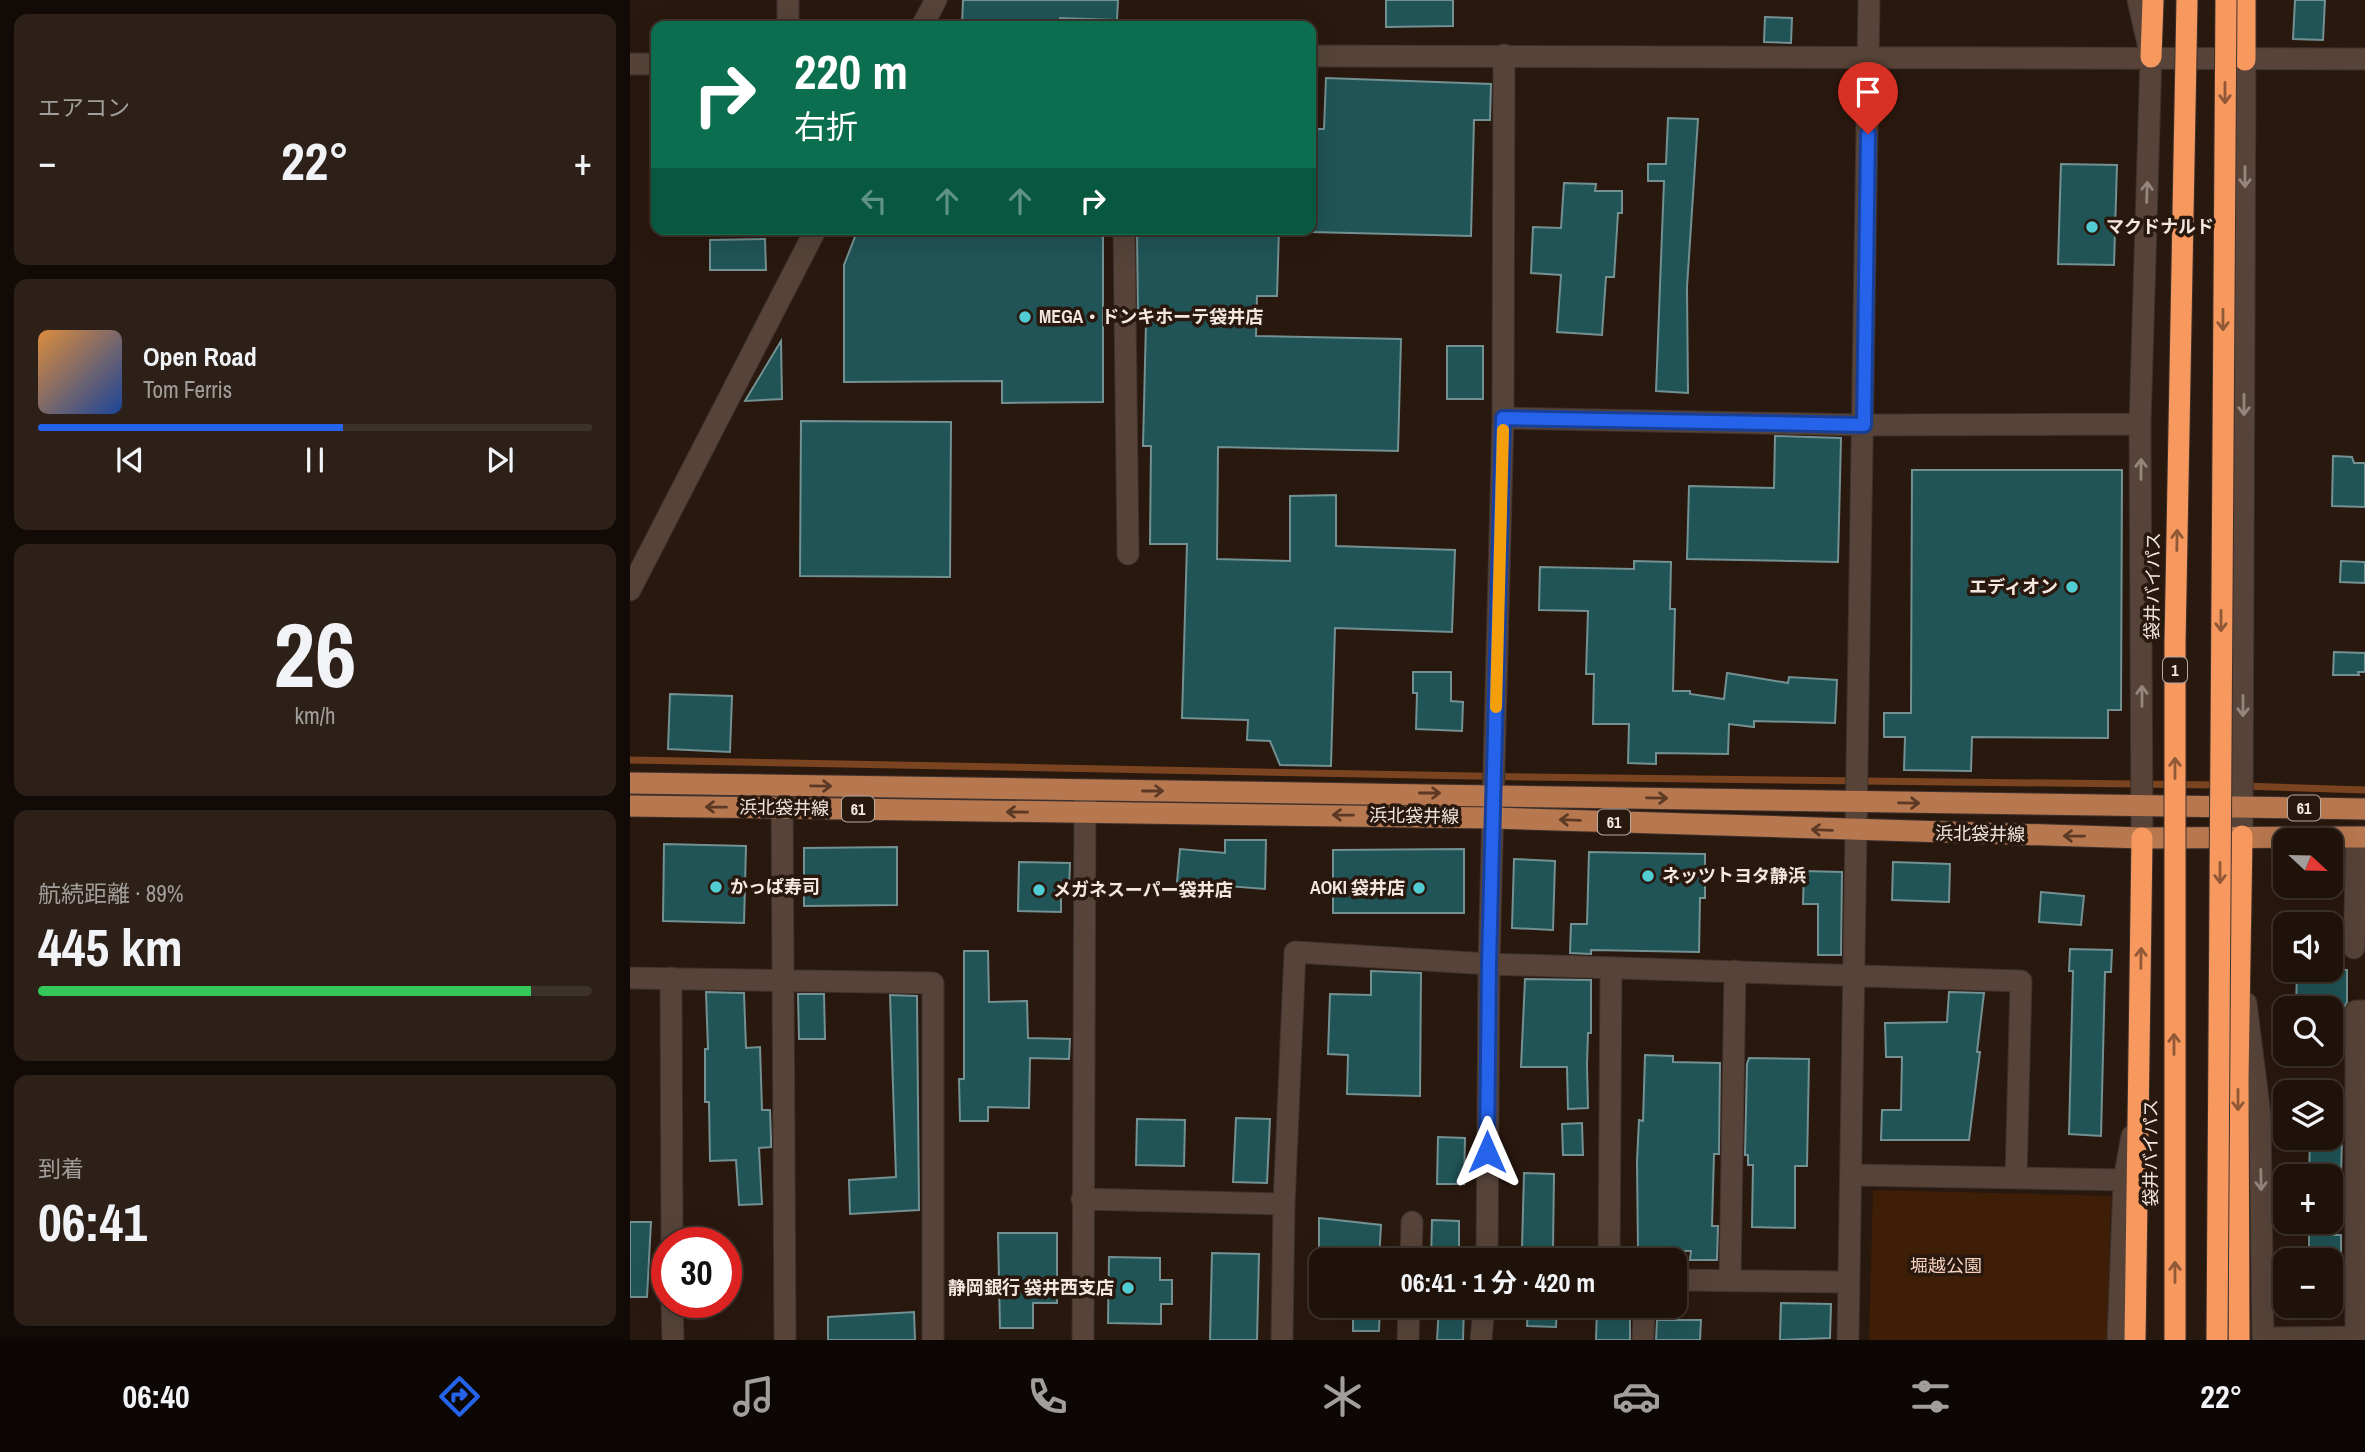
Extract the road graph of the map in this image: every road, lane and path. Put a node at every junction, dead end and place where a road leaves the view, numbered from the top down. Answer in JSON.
{"nodes":[{"id":1,"x":788,"y":0,"type":"edge"},
{"id":2,"x":936,"y":0,"type":"edge"},
{"id":3,"x":1869,"y":0,"type":"edge"},
{"id":4,"x":2138,"y":0,"type":"edge"},
{"id":5,"x":2153,"y":0,"type":"edge"},
{"id":6,"x":2187,"y":0,"type":"edge"},
{"id":7,"x":2226,"y":0,"type":"edge"},
{"id":8,"x":2245,"y":0,"type":"edge"},
{"id":9,"x":788,"y":21,"type":"edge"},
{"id":10,"x":925,"y":21,"type":"edge"},
{"id":11,"x":1504,"y":55,"type":"junction"},
{"id":12,"x":1316,"y":56,"type":"edge"},
{"id":13,"x":1868,"y":56,"type":"junction"},
{"id":14,"x":2151,"y":57,"type":"junction"},
{"id":15,"x":2365,"y":59,"type":"edge"},
{"id":16,"x":2245,"y":60,"type":"junction"},
{"id":17,"x":630,"y":64,"type":"edge"},
{"id":18,"x":651,"y":64,"type":"edge"},
{"id":19,"x":798,"y":235,"type":"edge"},
{"id":20,"x":813,"y":235,"type":"edge"},
{"id":21,"x":1124,"y":235,"type":"edge"},
{"id":22,"x":803,"y":255,"type":"junction"},
{"id":23,"x":1503,"y":418,"type":"junction"},
{"id":24,"x":2140,"y":424,"type":"junction"},
{"id":25,"x":1864,"y":425,"type":"junction"},
{"id":26,"x":1128,"y":554,"type":"dead end"},
{"id":27,"x":630,"y":590,"type":"edge"},
{"id":28,"x":630,"y":783,"type":"edge"},
{"id":29,"x":782,"y":785,"type":"junction"},
{"id":30,"x":1085,"y":790,"type":"junction"},
{"id":31,"x":1494,"y":794,"type":"junction"},
{"id":32,"x":1856,"y":802,"type":"junction"},
{"id":33,"x":630,"y":806,"type":"edge"},
{"id":34,"x":2142,"y":806,"type":"junction"},
{"id":35,"x":2243,"y":806,"type":"junction"},
{"id":36,"x":783,"y":808,"type":"junction"},
{"id":37,"x":2365,"y":809,"type":"edge"},
{"id":38,"x":1086,"y":813,"type":"junction"},
{"id":39,"x":1493,"y":818,"type":"junction"},
{"id":40,"x":1856,"y":831,"type":"junction"},
{"id":41,"x":2242,"y":836,"type":"junction"},
{"id":42,"x":2361,"y":837,"type":"edge"},
{"id":43,"x":2142,"y":838,"type":"junction"},
{"id":44,"x":2354,"y":948,"type":"dead end"},
{"id":45,"x":1489,"y":964,"type":"junction"},
{"id":46,"x":2241,"y":966,"type":"junction"},
{"id":47,"x":1611,"y":968,"type":"junction"},
{"id":48,"x":1735,"y":971,"type":"junction"},
{"id":49,"x":1855,"y":975,"type":"junction"},
{"id":50,"x":630,"y":978,"type":"edge"},
{"id":51,"x":671,"y":978,"type":"junction"},
{"id":52,"x":783,"y":979,"type":"junction"},
{"id":53,"x":2365,"y":1011,"type":"edge"},
{"id":54,"x":2138,"y":1100,"type":"junction"},
{"id":55,"x":1853,"y":1175,"type":"junction"},
{"id":56,"x":2016,"y":1178,"type":"junction"},
{"id":57,"x":2124,"y":1180,"type":"junction"},
{"id":58,"x":1082,"y":1199,"type":"junction"},
{"id":59,"x":1284,"y":1204,"type":"junction"},
{"id":60,"x":1412,"y":1222,"type":"dead end"},
{"id":61,"x":672,"y":1227,"type":"edge"},
{"id":62,"x":1411,"y":1248,"type":"edge"},
{"id":63,"x":1487,"y":1248,"type":"edge"},
{"id":64,"x":1609,"y":1248,"type":"edge"},
{"id":65,"x":1687,"y":1280,"type":"edge"},
{"id":66,"x":1730,"y":1281,"type":"junction"},
{"id":67,"x":1849,"y":1282,"type":"junction"},
{"id":68,"x":672,"y":1318,"type":"edge"},
{"id":69,"x":1409,"y":1318,"type":"edge"},
{"id":70,"x":1483,"y":1318,"type":"edge"},
{"id":71,"x":1644,"y":1318,"type":"edge"},
{"id":72,"x":2359,"y":1338,"type":"edge"},
{"id":73,"x":2263,"y":1339,"type":"edge"},
{"id":74,"x":673,"y":1340,"type":"edge"},
{"id":75,"x":785,"y":1340,"type":"edge"},
{"id":76,"x":933,"y":1340,"type":"edge"},
{"id":77,"x":1083,"y":1340,"type":"edge"},
{"id":78,"x":1282,"y":1340,"type":"edge"},
{"id":79,"x":1408,"y":1340,"type":"edge"},
{"id":80,"x":1481,"y":1340,"type":"edge"},
{"id":81,"x":1643,"y":1340,"type":"edge"},
{"id":82,"x":1848,"y":1340,"type":"edge"},
{"id":83,"x":2118,"y":1340,"type":"edge"},
{"id":84,"x":2135,"y":1340,"type":"edge"},
{"id":85,"x":2175,"y":1340,"type":"edge"},
{"id":86,"x":2217,"y":1340,"type":"edge"},
{"id":87,"x":2239,"y":1340,"type":"edge"}],
"edges":[{"from":1,"to":9,"type":"street"},
{"from":2,"to":10,"type":"street"},
{"from":3,"to":13,"type":"street"},
{"from":4,"to":14,"type":"street"},
{"from":5,"to":14,"type":"highway"},
{"from":85,"to":6,"type":"highway","name":"袋井バイパス","number":"1","one_way":true,"bridge":true},
{"from":7,"to":86,"type":"highway","one_way":true,"bridge":true},
{"from":8,"to":16,"type":"highway"},
{"from":11,"to":12,"type":"street"},
{"from":11,"to":13,"type":"street"},
{"from":11,"to":23,"type":"street"},
{"from":13,"to":14,"type":"street"},
{"from":13,"to":25,"type":"street"},
{"from":14,"to":16,"type":"street"},
{"from":24,"to":14,"type":"street","one_way":true},
{"from":15,"to":16,"type":"street"},
{"from":16,"to":35,"type":"street","one_way":true},
{"from":17,"to":18,"type":"street"},
{"from":19,"to":22,"type":"street"},
{"from":20,"to":22,"type":"street"},
{"from":21,"to":26,"type":"street"},
{"from":22,"to":27,"type":"street"},
{"from":23,"to":25,"type":"street"},
{"from":23,"to":31,"type":"street"},
{"from":24,"to":25,"type":"street"},
{"from":34,"to":24,"type":"street","one_way":true},
{"from":25,"to":32,"type":"street"},
{"from":28,"to":29,"type":"main road","name":"浜北袋井線","number":"61"},
{"from":29,"to":30,"type":"main road","name":"浜北袋井線","number":"61","one_way":true},
{"from":29,"to":36,"type":"street"},
{"from":30,"to":31,"type":"main road","name":"浜北袋井線","number":"61","one_way":true},
{"from":30,"to":38,"type":"street"},
{"from":31,"to":32,"type":"main road","name":"浜北袋井線","number":"61","one_way":true},
{"from":31,"to":39,"type":"street"},
{"from":32,"to":34,"type":"main road","name":"浜北袋井線","number":"61","one_way":true},
{"from":32,"to":40,"type":"street"},
{"from":36,"to":33,"type":"main road","name":"浜北袋井線","number":"61","one_way":true},
{"from":34,"to":35,"type":"main road","name":"浜北袋井線","number":"61"},
{"from":34,"to":43,"type":"street"},
{"from":35,"to":37,"type":"main road","name":"浜北袋井線","number":"61"},
{"from":35,"to":41,"type":"street"},
{"from":38,"to":36,"type":"main road","name":"浜北袋井線","number":"61","one_way":true},
{"from":36,"to":52,"type":"street"},
{"from":39,"to":38,"type":"main road","name":"浜北袋井線","number":"61","one_way":true},
{"from":38,"to":58,"type":"street"},
{"from":40,"to":39,"type":"main road","name":"浜北袋井線","number":"61","one_way":true},
{"from":39,"to":45,"type":"street"},
{"from":43,"to":40,"type":"main road","name":"浜北袋井線","number":"61","one_way":true},
{"from":40,"to":49,"type":"street"},
{"from":41,"to":42,"type":"main road","name":"浜北袋井線","number":"61"},
{"from":41,"to":43,"type":"main road","name":"浜北袋井線","number":"61"},
{"from":41,"to":46,"type":"highway"},
{"from":42,"to":44,"type":"street"},
{"from":54,"to":43,"type":"highway","one_way":true},
{"from":45,"to":47,"type":"street"},
{"from":45,"to":59,"type":"street"},
{"from":45,"to":63,"type":"street"},
{"from":46,"to":73,"type":"street","one_way":true},
{"from":46,"to":87,"type":"highway","one_way":true},
{"from":47,"to":48,"type":"street"},
{"from":47,"to":64,"type":"street"},
{"from":48,"to":49,"type":"street"},
{"from":48,"to":66,"type":"street"},
{"from":49,"to":55,"type":"street"},
{"from":49,"to":56,"type":"street"},
{"from":50,"to":51,"type":"street"},
{"from":51,"to":52,"type":"street"},
{"from":51,"to":61,"type":"street"},
{"from":52,"to":75,"type":"street"},
{"from":52,"to":76,"type":"street"},
{"from":53,"to":72,"type":"street"},
{"from":54,"to":57,"type":"street"},
{"from":54,"to":84,"type":"highway"},
{"from":55,"to":56,"type":"street"},
{"from":55,"to":67,"type":"street"},
{"from":56,"to":57,"type":"street"},
{"from":57,"to":83,"type":"street"},
{"from":58,"to":59,"type":"street"},
{"from":58,"to":77,"type":"street"},
{"from":59,"to":78,"type":"street"},
{"from":60,"to":62,"type":"street"},
{"from":65,"to":66,"type":"street"},
{"from":66,"to":67,"type":"street"},
{"from":67,"to":82,"type":"street"},
{"from":68,"to":74,"type":"street"},
{"from":69,"to":79,"type":"street"},
{"from":70,"to":80,"type":"street"},
{"from":71,"to":81,"type":"street"},
{"from":72,"to":73,"type":"street"}]}
